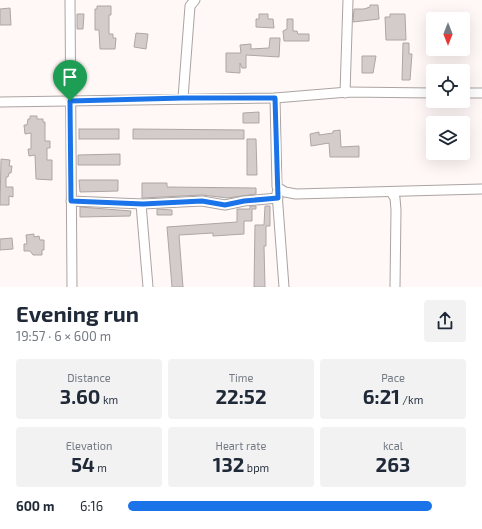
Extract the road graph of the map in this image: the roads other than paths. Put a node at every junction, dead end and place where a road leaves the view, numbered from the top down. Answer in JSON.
{"nodes":[{"id":1,"x":70,"y":0,"type":"edge"},
{"id":2,"x":195,"y":0,"type":"edge"},
{"id":3,"x":348,"y":0,"type":"edge"},
{"id":4,"x":345,"y":93,"type":"junction"},
{"id":5,"x":426,"y":93,"type":"edge"},
{"id":6,"x":470,"y":93,"type":"edge"},
{"id":7,"x":482,"y":93,"type":"edge"},
{"id":8,"x":183,"y":98,"type":"junction"},
{"id":9,"x":275,"y":98,"type":"junction"},
{"id":10,"x":70,"y":101,"type":"junction"},
{"id":11,"x":0,"y":102,"type":"edge"},
{"id":12,"x":277,"y":187,"type":"junction"},
{"id":13,"x":482,"y":189,"type":"edge"},
{"id":14,"x":396,"y":194,"type":"junction"},
{"id":15,"x":278,"y":198,"type":"junction"},
{"id":16,"x":71,"y":201,"type":"junction"},
{"id":17,"x":141,"y":204,"type":"junction"},
{"id":18,"x":72,"y":287,"type":"edge"},
{"id":19,"x":148,"y":287,"type":"edge"},
{"id":20,"x":284,"y":287,"type":"edge"},
{"id":21,"x":395,"y":287,"type":"edge"}],
"edges":[{"from":1,"to":10,"type":"street"},
{"from":2,"to":8,"type":"street"},
{"from":3,"to":4,"type":"street"},
{"from":4,"to":5,"type":"street"},
{"from":4,"to":9,"type":"street"},
{"from":6,"to":7,"type":"street"},
{"from":8,"to":9,"type":"street"},
{"from":8,"to":10,"type":"street"},
{"from":9,"to":12,"type":"street"},
{"from":10,"to":11,"type":"street"},
{"from":10,"to":16,"type":"street"},
{"from":12,"to":14,"type":"street"},
{"from":12,"to":15,"type":"street"},
{"from":13,"to":14,"type":"street"},
{"from":14,"to":21,"type":"street"},
{"from":15,"to":17,"type":"street"},
{"from":15,"to":20,"type":"street"},
{"from":16,"to":17,"type":"street"},
{"from":16,"to":18,"type":"street"},
{"from":17,"to":19,"type":"street"}]}
